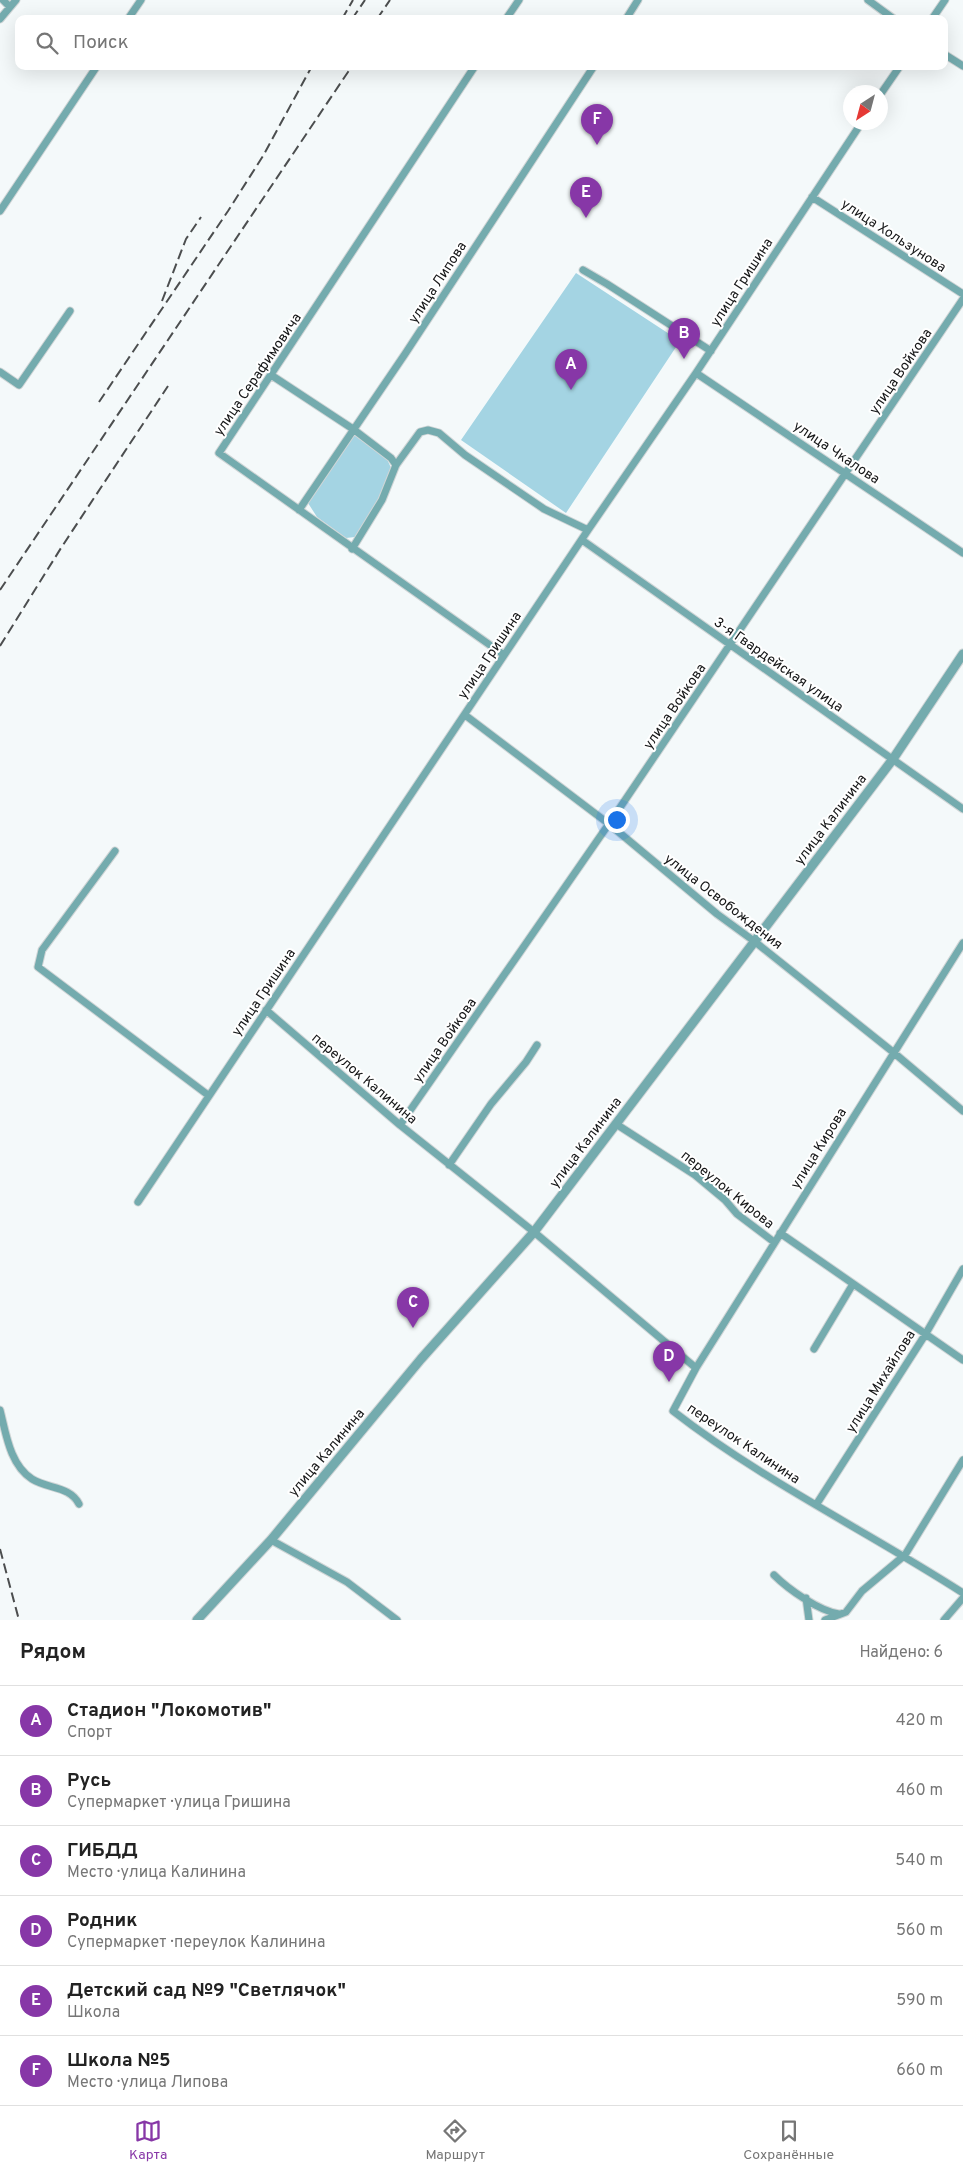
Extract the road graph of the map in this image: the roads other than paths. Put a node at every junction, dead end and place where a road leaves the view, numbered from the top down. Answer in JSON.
{"nodes":[{"id":1,"x":2,"y":0,"type":"edge"},
{"id":2,"x":16,"y":0,"type":"edge"},
{"id":3,"x":141,"y":0,"type":"edge"},
{"id":4,"x":519,"y":0,"type":"edge"},
{"id":5,"x":638,"y":0,"type":"edge"},
{"id":6,"x":868,"y":0,"type":"edge"},
{"id":7,"x":945,"y":0,"type":"edge"},
{"id":8,"x":10,"y":7,"type":"junction"},
{"id":9,"x":131,"y":15,"type":"edge"},
{"id":10,"x":509,"y":15,"type":"edge"},
{"id":11,"x":629,"y":15,"type":"edge"},
{"id":12,"x":889,"y":15,"type":"edge"},
{"id":13,"x":935,"y":15,"type":"edge"},
{"id":14,"x":0,"y":19,"type":"edge"},
{"id":15,"x":948,"y":57,"type":"edge"},
{"id":16,"x":963,"y":66,"type":"edge"},
{"id":17,"x":94,"y":70,"type":"edge"},
{"id":18,"x":472,"y":70,"type":"edge"},
{"id":19,"x":591,"y":70,"type":"edge"},
{"id":20,"x":897,"y":70,"type":"edge"},
{"id":21,"x":887,"y":85,"type":"edge"},
{"id":22,"x":857,"y":130,"type":"edge"},
{"id":23,"x":812,"y":197,"type":"junction"},
{"id":24,"x":0,"y":211,"type":"edge"},
{"id":25,"x":583,"y":270,"type":"dead end"},
{"id":26,"x":963,"y":294,"type":"edge"},
{"id":27,"x":963,"y":299,"type":"edge"},
{"id":28,"x":70,"y":311,"type":"dead end"},
{"id":29,"x":711,"y":351,"type":"junction"},
{"id":30,"x":0,"y":372,"type":"edge"},
{"id":31,"x":696,"y":372,"type":"junction"},
{"id":32,"x":271,"y":375,"type":"junction"},
{"id":33,"x":353,"y":429,"type":"junction"},
{"id":34,"x":396,"y":465,"type":"junction"},
{"id":35,"x":847,"y":473,"type":"junction"},
{"id":36,"x":299,"y":510,"type":"junction"},
{"id":37,"x":588,"y":530,"type":"junction"},
{"id":38,"x":582,"y":540,"type":"junction"},
{"id":39,"x":352,"y":549,"type":"junction"},
{"id":40,"x":963,"y":553,"type":"edge"},
{"id":41,"x":730,"y":645,"type":"junction"},
{"id":42,"x":963,"y":654,"type":"edge"},
{"id":43,"x":504,"y":655,"type":"junction"},
{"id":44,"x":465,"y":715,"type":"junction"},
{"id":45,"x":893,"y":759,"type":"junction"},
{"id":46,"x":963,"y":809,"type":"edge"},
{"id":47,"x":609,"y":824,"type":"junction"},
{"id":48,"x":115,"y":850,"type":"dead end"},
{"id":49,"x":754,"y":941,"type":"junction"},
{"id":50,"x":963,"y":943,"type":"edge"},
{"id":51,"x":266,"y":1010,"type":"junction"},
{"id":52,"x":538,"y":1045,"type":"dead end"},
{"id":53,"x":893,"y":1052,"type":"junction"},
{"id":54,"x":208,"y":1095,"type":"junction"},
{"id":55,"x":963,"y":1112,"type":"edge"},
{"id":56,"x":616,"y":1124,"type":"junction"},
{"id":57,"x":400,"y":1125,"type":"junction"},
{"id":58,"x":448,"y":1165,"type":"junction"},
{"id":59,"x":138,"y":1202,"type":"dead end"},
{"id":60,"x":534,"y":1232,"type":"junction"},
{"id":61,"x":780,"y":1233,"type":"junction"},
{"id":62,"x":774,"y":1242,"type":"junction"},
{"id":63,"x":963,"y":1269,"type":"edge"},
{"id":64,"x":854,"y":1284,"type":"junction"},
{"id":65,"x":925,"y":1335,"type":"junction"},
{"id":66,"x":814,"y":1349,"type":"dead end"},
{"id":67,"x":963,"y":1360,"type":"edge"},
{"id":68,"x":696,"y":1368,"type":"junction"},
{"id":69,"x":0,"y":1410,"type":"edge"},
{"id":70,"x":963,"y":1460,"type":"edge"},
{"id":71,"x":79,"y":1504,"type":"dead end"},
{"id":72,"x":816,"y":1505,"type":"junction"},
{"id":73,"x":271,"y":1540,"type":"junction"},
{"id":74,"x":905,"y":1555,"type":"junction"},
{"id":75,"x":774,"y":1575,"type":"dead end"},
{"id":76,"x":963,"y":1593,"type":"edge"},
{"id":77,"x":806,"y":1598,"type":"junction"},
{"id":78,"x":963,"y":1598,"type":"edge"},
{"id":79,"x":841,"y":1614,"type":"junction"},
{"id":80,"x":197,"y":1620,"type":"edge"},
{"id":81,"x":397,"y":1620,"type":"edge"},
{"id":82,"x":809,"y":1620,"type":"edge"},
{"id":83,"x":825,"y":1620,"type":"edge"},
{"id":84,"x":944,"y":1620,"type":"edge"}],
"edges":[{"from":1,"to":8,"type":"street"},
{"from":2,"to":8,"type":"street"},
{"from":3,"to":9,"type":"street"},
{"from":4,"to":10,"type":"street"},
{"from":5,"to":11,"type":"street"},
{"from":6,"to":12,"type":"street"},
{"from":7,"to":13,"type":"street"},
{"from":8,"to":14,"type":"street"},
{"from":15,"to":16,"type":"street"},
{"from":17,"to":24,"type":"street"},
{"from":18,"to":32,"type":"street","name":"улица Серафимовича"},
{"from":19,"to":33,"type":"street","name":"улица Липова"},
{"from":20,"to":21,"type":"street"},
{"from":22,"to":23,"type":"street","name":"улица Гришина"},
{"from":23,"to":26,"type":"street","name":"улица Хользунова"},
{"from":23,"to":29,"type":"street","name":"улица Гришина"},
{"from":25,"to":29,"type":"street"},
{"from":27,"to":35,"type":"street","name":"улица Войкова"},
{"from":28,"to":30,"type":"street"},
{"from":29,"to":31,"type":"street","name":"улица Гришина"},
{"from":31,"to":35,"type":"street","name":"улица Чкалова"},
{"from":31,"to":37,"type":"street","name":"улица Гришина"},
{"from":32,"to":33,"type":"street"},
{"from":32,"to":36,"type":"street","name":"улица Серафимовича"},
{"from":33,"to":34,"type":"street"},
{"from":33,"to":36,"type":"street","name":"улица Липова"},
{"from":34,"to":37,"type":"street"},
{"from":34,"to":39,"type":"street"},
{"from":35,"to":40,"type":"street","name":"улица Чкалова"},
{"from":35,"to":41,"type":"street","name":"улица Войкова"},
{"from":36,"to":39,"type":"street","name":"улица Серафимовича"},
{"from":37,"to":38,"type":"street","name":"улица Гришина"},
{"from":38,"to":41,"type":"street","name":"3-я Гвардейская улица"},
{"from":38,"to":43,"type":"street","name":"улица Гришина"},
{"from":39,"to":43,"type":"street","name":"улица Серафимовича"},
{"from":41,"to":45,"type":"street","name":"3-я Гвардейская улица"},
{"from":41,"to":47,"type":"street","name":"улица Войкова"},
{"from":42,"to":45,"type":"street","name":"улица Калинина"},
{"from":43,"to":44,"type":"street","name":"улица Гришина"},
{"from":44,"to":47,"type":"street","name":"улица Освобождения"},
{"from":44,"to":51,"type":"street","name":"улица Гришина"},
{"from":45,"to":46,"type":"street","name":"3-я Гвардейская улица"},
{"from":45,"to":49,"type":"street","name":"улица Калинина"},
{"from":47,"to":49,"type":"street","name":"улица Освобождения"},
{"from":47,"to":57,"type":"street","name":"улица Войкова"},
{"from":48,"to":54,"type":"street"},
{"from":49,"to":53,"type":"street","name":"улица Освобождения"},
{"from":49,"to":56,"type":"street","name":"улица Калинина"},
{"from":50,"to":53,"type":"street","name":"улица Кирова"},
{"from":51,"to":54,"type":"street","name":"улица Гришина"},
{"from":51,"to":57,"type":"street","name":"переулок Калинина"},
{"from":52,"to":58,"type":"street"},
{"from":53,"to":55,"type":"street","name":"улица Освобождения"},
{"from":53,"to":61,"type":"street","name":"улица Кирова"},
{"from":54,"to":59,"type":"street","name":"улица Гришина"},
{"from":56,"to":60,"type":"street","name":"улица Калинина"},
{"from":56,"to":62,"type":"street","name":"переулок Кирова"},
{"from":57,"to":58,"type":"street","name":"переулок Калинина"},
{"from":58,"to":60,"type":"street","name":"переулок Калинина"},
{"from":60,"to":68,"type":"street","name":"переулок Калинина"},
{"from":60,"to":73,"type":"street","name":"улица Калинина"},
{"from":61,"to":62,"type":"street","name":"улица Кирова"},
{"from":61,"to":64,"type":"street"},
{"from":62,"to":68,"type":"street","name":"улица Кирова"},
{"from":63,"to":65,"type":"street","name":"улица Михайлова"},
{"from":64,"to":65,"type":"street"},
{"from":64,"to":66,"type":"street"},
{"from":65,"to":67,"type":"street"},
{"from":65,"to":72,"type":"street","name":"улица Михайлова"},
{"from":68,"to":72,"type":"street","name":"переулок Калинина"},
{"from":69,"to":71,"type":"street"},
{"from":70,"to":74,"type":"street"},
{"from":72,"to":74,"type":"street","name":"переулок Калинина"},
{"from":73,"to":80,"type":"street","name":"улица Калинина"},
{"from":73,"to":81,"type":"street"},
{"from":74,"to":76,"type":"street","name":"переулок Калинина"},
{"from":74,"to":79,"type":"street"},
{"from":75,"to":77,"type":"street"},
{"from":77,"to":79,"type":"street"},
{"from":77,"to":82,"type":"street"},
{"from":78,"to":84,"type":"street"},
{"from":79,"to":83,"type":"street"}]}
